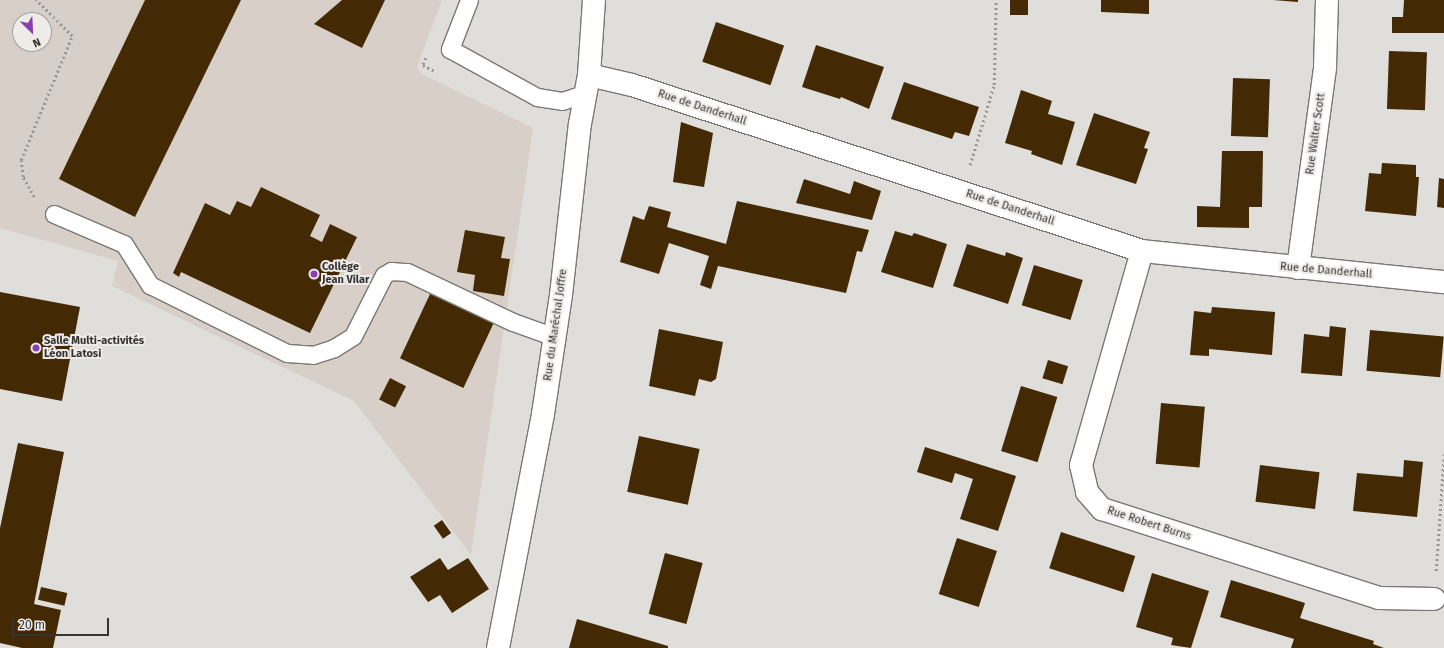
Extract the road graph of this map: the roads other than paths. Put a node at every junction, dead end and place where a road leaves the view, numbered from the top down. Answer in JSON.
{"nodes":[{"id":1,"x":469,"y":0,"type":"edge"},
{"id":2,"x":594,"y":0,"type":"edge"},
{"id":3,"x":1327,"y":0,"type":"edge"},
{"id":4,"x":587,"y":84,"type":"junction"},
{"id":5,"x":54,"y":214,"type":"road end"},
{"id":6,"x":1142,"y":251,"type":"junction"},
{"id":7,"x":1298,"y":268,"type":"junction"},
{"id":8,"x":1444,"y":282,"type":"edge"},
{"id":9,"x":555,"y":336,"type":"junction"},
{"id":10,"x":1434,"y":599,"type":"road end"},
{"id":11,"x":498,"y":648,"type":"edge"}],
"edges":[{"from":1,"to":4,"type":"lane"},
{"from":2,"to":4,"type":"street","name":"Rue du Maréchal Joffre"},
{"from":3,"to":7,"type":"street","name":"Rue Walter Scott"},
{"from":4,"to":6,"type":"street","name":"Rue de Danderhall"},
{"from":4,"to":9,"type":"street","name":"Rue du Maréchal Joffre"},
{"from":5,"to":9,"type":"lane"},
{"from":6,"to":7,"type":"street","name":"Rue de Danderhall"},
{"from":6,"to":10,"type":"street","name":"Rue Robert Burns"},
{"from":7,"to":8,"type":"street","name":"Rue de Danderhall"},
{"from":9,"to":11,"type":"street","name":"Rue du Maréchal Joffre"}]}
